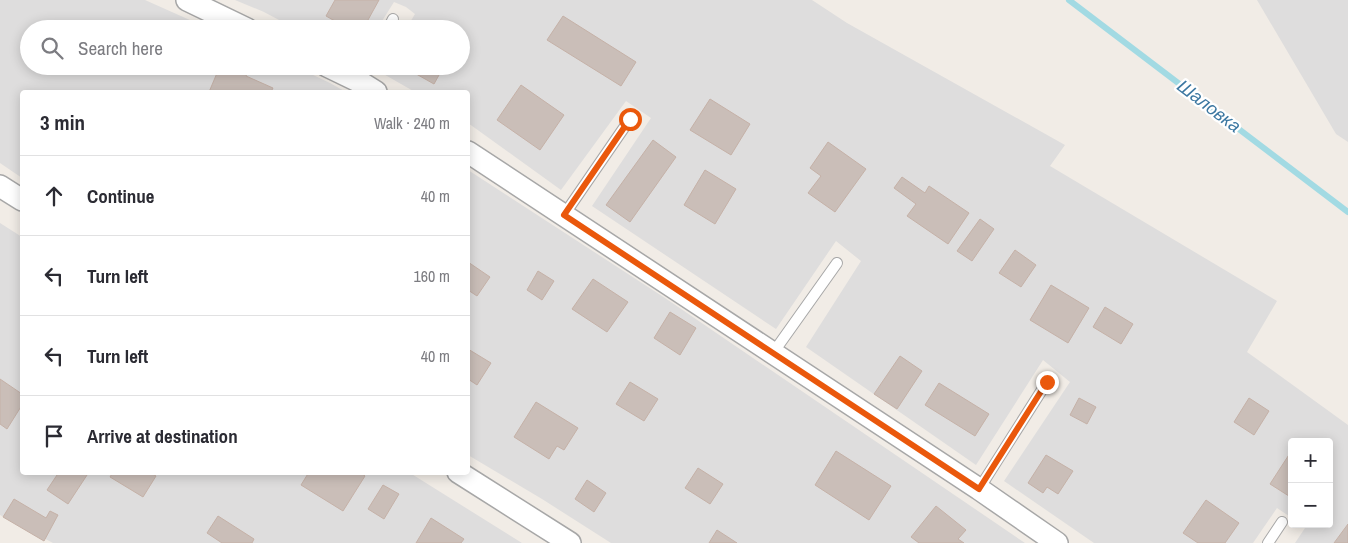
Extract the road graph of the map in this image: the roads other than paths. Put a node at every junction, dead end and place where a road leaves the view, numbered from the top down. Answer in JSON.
{"nodes":[{"id":1,"x":187,"y":0,"type":"edge"},
{"id":2,"x":229,"y":20,"type":"edge"},
{"id":3,"x":353,"y":75,"type":"edge"},
{"id":4,"x":368,"y":80,"type":"edge"},
{"id":5,"x":630,"y":119,"type":"dead end"},
{"id":6,"x":470,"y":153,"type":"edge"},
{"id":7,"x":0,"y":186,"type":"edge"},
{"id":8,"x":20,"y":199,"type":"edge"},
{"id":9,"x":564,"y":215,"type":"junction"},
{"id":10,"x":838,"y":263,"type":"dead end"},
{"id":11,"x":773,"y":353,"type":"junction"},
{"id":12,"x":1047,"y":382,"type":"dead end"},
{"id":13,"x":463,"y":475,"type":"edge"},
{"id":14,"x":979,"y":489,"type":"junction"},
{"id":15,"x":1282,"y":522,"type":"dead end"},
{"id":16,"x":570,"y":543,"type":"edge"},
{"id":17,"x":1057,"y":543,"type":"edge"},
{"id":18,"x":1268,"y":543,"type":"edge"}],
"edges":[{"from":1,"to":2,"type":"street"},
{"from":3,"to":4,"type":"street"},
{"from":5,"to":9,"type":"lane"},
{"from":6,"to":9,"type":"street"},
{"from":7,"to":8,"type":"street"},
{"from":9,"to":11,"type":"street"},
{"from":10,"to":11,"type":"lane"},
{"from":11,"to":14,"type":"street"},
{"from":12,"to":14,"type":"lane"},
{"from":13,"to":16,"type":"street"},
{"from":14,"to":17,"type":"street"},
{"from":15,"to":18,"type":"lane"}]}
